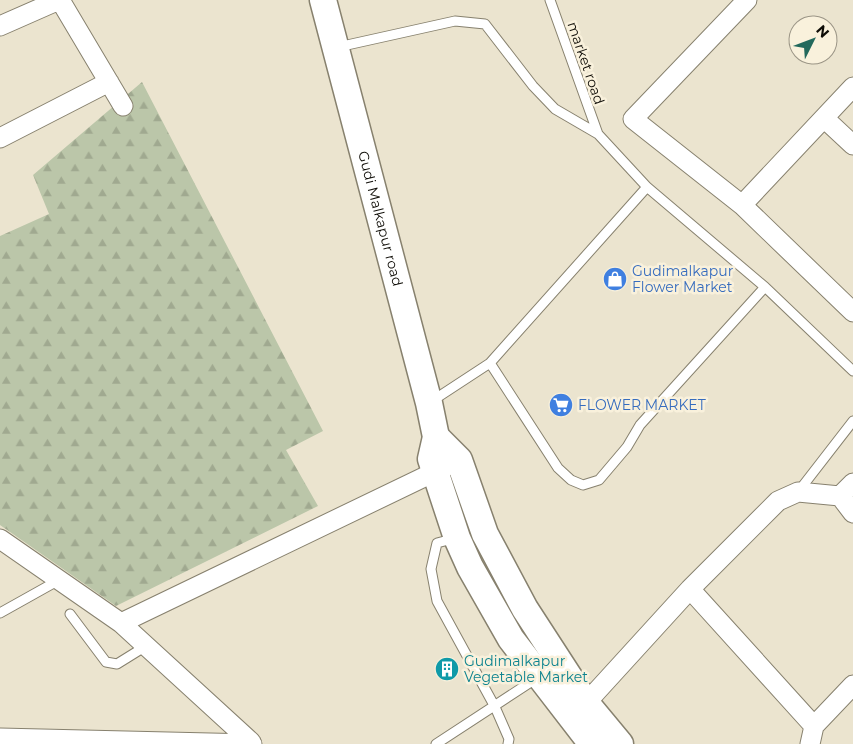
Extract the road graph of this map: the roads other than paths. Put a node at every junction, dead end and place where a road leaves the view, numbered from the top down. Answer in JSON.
{"nodes":[{"id":1,"x":60,"y":0,"type":"edge"},
{"id":2,"x":323,"y":0,"type":"edge"},
{"id":3,"x":550,"y":0,"type":"edge"},
{"id":4,"x":747,"y":0,"type":"edge"},
{"id":5,"x":0,"y":26,"type":"edge"},
{"id":6,"x":335,"y":47,"type":"junction"},
{"id":7,"x":110,"y":82,"type":"junction"},
{"id":8,"x":853,"y":87,"type":"edge"},
{"id":9,"x":124,"y":106,"type":"dead end"},
{"id":10,"x":824,"y":118,"type":"junction"},
{"id":11,"x":598,"y":134,"type":"junction"},
{"id":12,"x":0,"y":138,"type":"edge"},
{"id":13,"x":853,"y":145,"type":"edge"},
{"id":14,"x":647,"y":187,"type":"junction"},
{"id":15,"x":742,"y":205,"type":"junction"},
{"id":16,"x":765,"y":287,"type":"junction"},
{"id":17,"x":853,"y":312,"type":"edge"},
{"id":18,"x":490,"y":363,"type":"junction"},
{"id":19,"x":853,"y":371,"type":"edge"},
{"id":20,"x":429,"y":403,"type":"junction"},
{"id":21,"x":853,"y":422,"type":"edge"},
{"id":22,"x":436,"y":437,"type":"junction"},
{"id":23,"x":459,"y":460,"type":"junction"},
{"id":24,"x":435,"y":472,"type":"junction"},
{"id":25,"x":853,"y":483,"type":"edge"},
{"id":26,"x":798,"y":492,"type":"junction"},
{"id":27,"x":840,"y":496,"type":"junction"},
{"id":28,"x":853,"y":513,"type":"edge"},
{"id":29,"x":0,"y":538,"type":"edge"},
{"id":30,"x":457,"y":538,"type":"junction"},
{"id":31,"x":60,"y":580,"type":"junction"},
{"id":32,"x":690,"y":589,"type":"junction"},
{"id":33,"x":0,"y":613,"type":"edge"},
{"id":34,"x":70,"y":614,"type":"dead end"},
{"id":35,"x":121,"y":623,"type":"junction"},
{"id":36,"x":146,"y":646,"type":"junction"},
{"id":37,"x":540,"y":676,"type":"junction"},
{"id":38,"x":853,"y":685,"type":"edge"},
{"id":39,"x":586,"y":703,"type":"junction"},
{"id":40,"x":495,"y":707,"type":"junction"},
{"id":41,"x":812,"y":735,"type":"edge"},
{"id":42,"x":2,"y":740,"type":"edge"},
{"id":43,"x":252,"y":743,"type":"edge"},
{"id":44,"x":436,"y":744,"type":"edge"},
{"id":45,"x":508,"y":744,"type":"edge"},
{"id":46,"x":592,"y":744,"type":"edge"},
{"id":47,"x":620,"y":744,"type":"edge"}],
"edges":[{"from":1,"to":5,"type":"street"},
{"from":1,"to":7,"type":"street"},
{"from":2,"to":6,"type":"street","name":"Gudi Malkapur road"},
{"from":3,"to":11,"type":"lane","name":"market road"},
{"from":4,"to":15,"type":"street"},
{"from":6,"to":11,"type":"lane"},
{"from":6,"to":20,"type":"street","name":"Gudi Malkapur road"},
{"from":7,"to":9,"type":"street"},
{"from":7,"to":12,"type":"street"},
{"from":8,"to":10,"type":"street"},
{"from":10,"to":13,"type":"street"},
{"from":10,"to":15,"type":"street"},
{"from":11,"to":14,"type":"lane"},
{"from":14,"to":16,"type":"lane"},
{"from":14,"to":18,"type":"lane"},
{"from":15,"to":17,"type":"street"},
{"from":16,"to":18,"type":"lane"},
{"from":16,"to":19,"type":"lane"},
{"from":18,"to":20,"type":"lane"},
{"from":20,"to":22,"type":"street","name":"Gudi Malkapur road"},
{"from":21,"to":26,"type":"lane"},
{"from":22,"to":23,"type":"street"},
{"from":22,"to":24,"type":"street","name":"Gudi Malkapur road"},
{"from":23,"to":24,"type":"street"},
{"from":23,"to":39,"type":"street"},
{"from":24,"to":30,"type":"street","name":"Gudi Malkapur road"},
{"from":24,"to":35,"type":"street"},
{"from":25,"to":27,"type":"street"},
{"from":26,"to":27,"type":"street"},
{"from":26,"to":32,"type":"street"},
{"from":27,"to":28,"type":"street"},
{"from":29,"to":31,"type":"street"},
{"from":30,"to":37,"type":"street","name":"Gudi Malkapur road"},
{"from":30,"to":40,"type":"lane"},
{"from":31,"to":33,"type":"lane"},
{"from":31,"to":35,"type":"street"},
{"from":32,"to":39,"type":"street"},
{"from":32,"to":41,"type":"street"},
{"from":34,"to":36,"type":"lane"},
{"from":35,"to":36,"type":"street"},
{"from":36,"to":43,"type":"street"},
{"from":37,"to":40,"type":"lane"},
{"from":37,"to":46,"type":"street","name":"Gudi Malkapur road"},
{"from":38,"to":41,"type":"street"},
{"from":39,"to":47,"type":"street"},
{"from":40,"to":44,"type":"lane"},
{"from":40,"to":45,"type":"lane"},
{"from":42,"to":43,"type":"street"}]}
